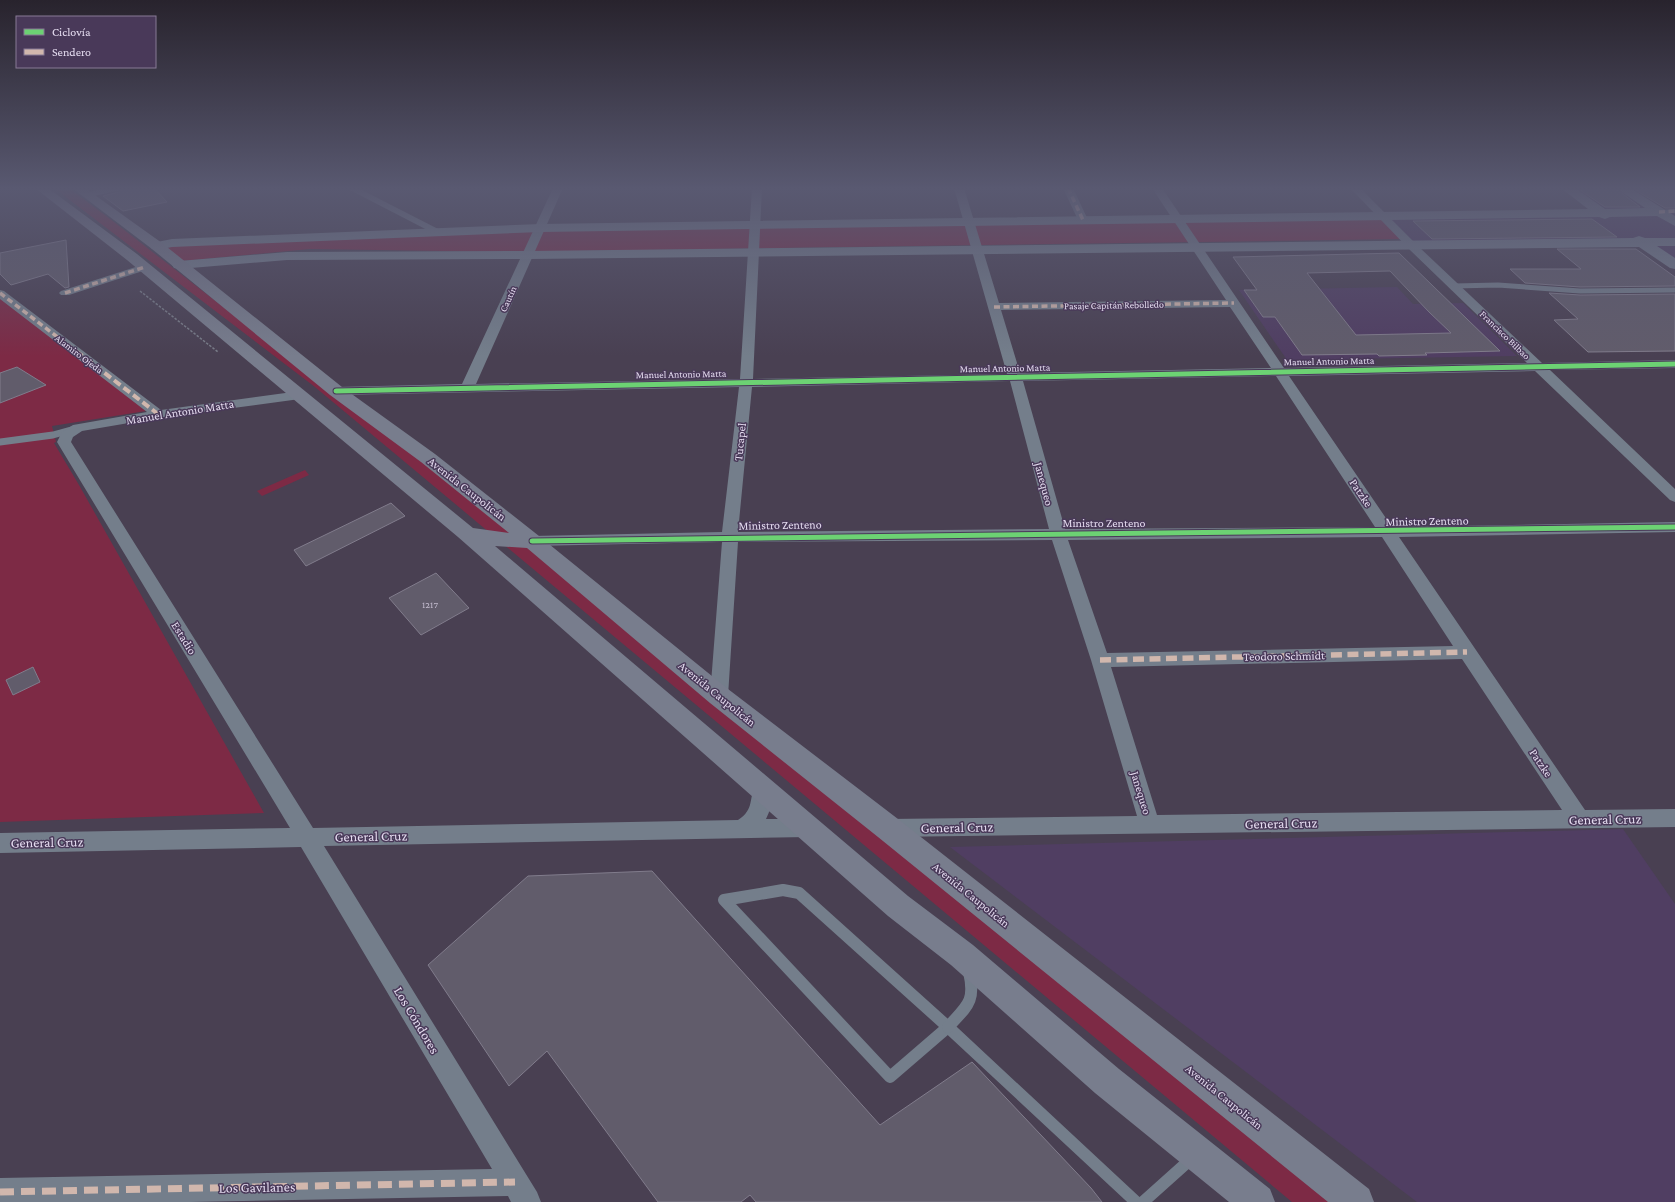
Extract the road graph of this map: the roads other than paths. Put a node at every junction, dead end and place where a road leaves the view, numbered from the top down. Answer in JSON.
{"nodes":[{"id":1,"x":115,"y":244,"type":"edge"},
{"id":2,"x":154,"y":244,"type":"edge"},
{"id":3,"x":172,"y":244,"type":"edge"},
{"id":4,"x":533,"y":244,"type":"edge"},
{"id":5,"x":753,"y":244,"type":"edge"},
{"id":6,"x":975,"y":244,"type":"edge"},
{"id":7,"x":1195,"y":244,"type":"edge"},
{"id":8,"x":1481,"y":244,"type":"edge"},
{"id":9,"x":1645,"y":244,"type":"edge"},
{"id":10,"x":1411,"y":245,"type":"junction"},
{"id":11,"x":157,"y":246,"type":"junction"},
{"id":12,"x":1198,"y":248,"type":"junction"},
{"id":13,"x":977,"y":250,"type":"junction"},
{"id":14,"x":753,"y":253,"type":"junction"},
{"id":15,"x":528,"y":255,"type":"junction"},
{"id":16,"x":142,"y":265,"type":"junction"},
{"id":17,"x":179,"y":265,"type":"junction"},
{"id":18,"x":1675,"y":265,"type":"edge"},
{"id":19,"x":1454,"y":286,"type":"junction"},
{"id":20,"x":1675,"y":290,"type":"edge"},
{"id":21,"x":66,"y":292,"type":"dead end"},
{"id":22,"x":0,"y":293,"type":"edge"},
{"id":23,"x":1234,"y":303,"type":"junction"},
{"id":24,"x":994,"y":307,"type":"junction"},
{"id":25,"x":1675,"y":364,"type":"edge"},
{"id":26,"x":1539,"y":367,"type":"junction"},
{"id":27,"x":1281,"y":372,"type":"junction"},
{"id":28,"x":1015,"y":378,"type":"junction"},
{"id":29,"x":746,"y":383,"type":"junction"},
{"id":30,"x":467,"y":389,"type":"junction"},
{"id":31,"x":300,"y":395,"type":"junction"},
{"id":32,"x":342,"y":396,"type":"junction"},
{"id":33,"x":158,"y":414,"type":"junction"},
{"id":34,"x":71,"y":434,"type":"junction"},
{"id":35,"x":0,"y":442,"type":"edge"},
{"id":36,"x":1675,"y":498,"type":"edge"},
{"id":37,"x":1675,"y":526,"type":"edge"},
{"id":38,"x":465,"y":532,"type":"junction"},
{"id":39,"x":1387,"y":532,"type":"junction"},
{"id":40,"x":1058,"y":534,"type":"junction"},
{"id":41,"x":730,"y":537,"type":"junction"},
{"id":42,"x":532,"y":540,"type":"junction"},
{"id":43,"x":1467,"y":652,"type":"junction"},
{"id":44,"x":1100,"y":660,"type":"junction"},
{"id":45,"x":719,"y":696,"type":"junction"},
{"id":46,"x":763,"y":790,"type":"junction"},
{"id":47,"x":1675,"y":818,"type":"edge"},
{"id":48,"x":1579,"y":819,"type":"junction"},
{"id":49,"x":1150,"y":825,"type":"junction"},
{"id":50,"x":808,"y":828,"type":"junction"},
{"id":51,"x":888,"y":828,"type":"junction"},
{"id":52,"x":741,"y":829,"type":"junction"},
{"id":53,"x":307,"y":837,"type":"junction"},
{"id":54,"x":0,"y":843,"type":"edge"},
{"id":55,"x":962,"y":955,"type":"junction"},
{"id":56,"x":948,"y":1027,"type":"junction"},
{"id":57,"x":1198,"y":1153,"type":"junction"},
{"id":58,"x":0,"y":1192,"type":"edge"},
{"id":59,"x":521,"y":1192,"type":"edge"},
{"id":60,"x":1136,"y":1202,"type":"edge"},
{"id":61,"x":1143,"y":1202,"type":"edge"},
{"id":62,"x":1257,"y":1202,"type":"edge"},
{"id":63,"x":1356,"y":1202,"type":"edge"}],
"edges":[{"from":1,"to":16,"type":"main road"},
{"from":2,"to":11,"type":"main road","name":"Avenida Caupolicán"},
{"from":3,"to":11,"type":"main road"},
{"from":4,"to":15,"type":"street","name":"Cautín"},
{"from":5,"to":14,"type":"street","name":"Tucapel"},
{"from":6,"to":13,"type":"street","name":"Janequeo"},
{"from":7,"to":12,"type":"street","name":"Patzke"},
{"from":8,"to":10,"type":"main road"},
{"from":9,"to":18,"type":"main road"},
{"from":10,"to":12,"type":"main road"},
{"from":10,"to":19,"type":"street","name":"Francisco Bilbao"},
{"from":11,"to":17,"type":"main road","name":"Avenida Caupolicán"},
{"from":12,"to":13,"type":"main road"},
{"from":12,"to":23,"type":"street","name":"Patzke"},
{"from":13,"to":14,"type":"main road"},
{"from":13,"to":24,"type":"street","name":"Janequeo"},
{"from":14,"to":15,"type":"main road"},
{"from":14,"to":29,"type":"street","name":"Tucapel"},
{"from":15,"to":17,"type":"main road"},
{"from":15,"to":30,"type":"street","name":"Cautín"},
{"from":16,"to":17,"type":"main road"},
{"from":16,"to":21,"type":"street"},
{"from":16,"to":31,"type":"main road"},
{"from":17,"to":32,"type":"main road","name":"Avenida Caupolicán"},
{"from":19,"to":20,"type":"lane"},
{"from":19,"to":26,"type":"street","name":"Francisco Bilbao"},
{"from":22,"to":33,"type":"street","name":"Alamiro Ojeda"},
{"from":23,"to":24,"type":"street","name":"Pasaje Capitán Rebolledo"},
{"from":23,"to":27,"type":"street","name":"Patzke"},
{"from":24,"to":28,"type":"street","name":"Janequeo"},
{"from":25,"to":26,"type":"street","name":"Manuel Antonio Matta"},
{"from":26,"to":27,"type":"street","name":"Manuel Antonio Matta"},
{"from":26,"to":36,"type":"street","name":"Francisco Bilbao"},
{"from":27,"to":28,"type":"street","name":"Manuel Antonio Matta"},
{"from":27,"to":39,"type":"street","name":"Patzke"},
{"from":28,"to":29,"type":"street","name":"Manuel Antonio Matta"},
{"from":28,"to":40,"type":"street","name":"Janequeo"},
{"from":29,"to":30,"type":"street","name":"Manuel Antonio Matta"},
{"from":29,"to":41,"type":"street","name":"Tucapel"},
{"from":30,"to":32,"type":"street","name":"Manuel Antonio Matta"},
{"from":31,"to":32,"type":"main road"},
{"from":31,"to":33,"type":"street","name":"Manuel Antonio Matta"},
{"from":31,"to":38,"type":"main road"},
{"from":32,"to":42,"type":"main road","name":"Avenida Caupolicán"},
{"from":33,"to":34,"type":"street","name":"Manuel Antonio Matta"},
{"from":34,"to":35,"type":"lane"},
{"from":34,"to":53,"type":"street","name":"Estadio"},
{"from":37,"to":39,"type":"street","name":"Ministro Zenteno"},
{"from":38,"to":42,"type":"main road"},
{"from":38,"to":46,"type":"main road"},
{"from":39,"to":40,"type":"street","name":"Ministro Zenteno"},
{"from":39,"to":43,"type":"street","name":"Patzke"},
{"from":40,"to":41,"type":"street","name":"Ministro Zenteno"},
{"from":40,"to":44,"type":"street","name":"Janequeo"},
{"from":41,"to":42,"type":"street","name":"Ministro Zenteno"},
{"from":41,"to":45,"type":"street","name":"Tucapel"},
{"from":42,"to":45,"type":"main road","name":"Avenida Caupolicán"},
{"from":43,"to":44,"type":"street","name":"Teodoro Schmidt"},
{"from":43,"to":48,"type":"street","name":"Patzke"},
{"from":44,"to":49,"type":"street","name":"Janequeo"},
{"from":45,"to":51,"type":"main road","name":"Avenida Caupolicán"},
{"from":46,"to":50,"type":"main road"},
{"from":46,"to":52,"type":"street"},
{"from":47,"to":48,"type":"street","name":"General Cruz"},
{"from":48,"to":49,"type":"street","name":"General Cruz"},
{"from":49,"to":51,"type":"street","name":"General Cruz"},
{"from":50,"to":52,"type":"street","name":"General Cruz"},
{"from":50,"to":55,"type":"main road"},
{"from":51,"to":63,"type":"main road","name":"Avenida Caupolicán"},
{"from":52,"to":53,"type":"street","name":"General Cruz"},
{"from":53,"to":54,"type":"street","name":"General Cruz"},
{"from":53,"to":59,"type":"street","name":"Los Cóndores"},
{"from":55,"to":56,"type":"lane"},
{"from":55,"to":57,"type":"main road"},
{"from":56,"to":56,"type":"lane"},
{"from":56,"to":60,"type":"lane"},
{"from":57,"to":61,"type":"lane"},
{"from":57,"to":62,"type":"main road"},
{"from":58,"to":59,"type":"street","name":"Los Gavilanes"}]}
